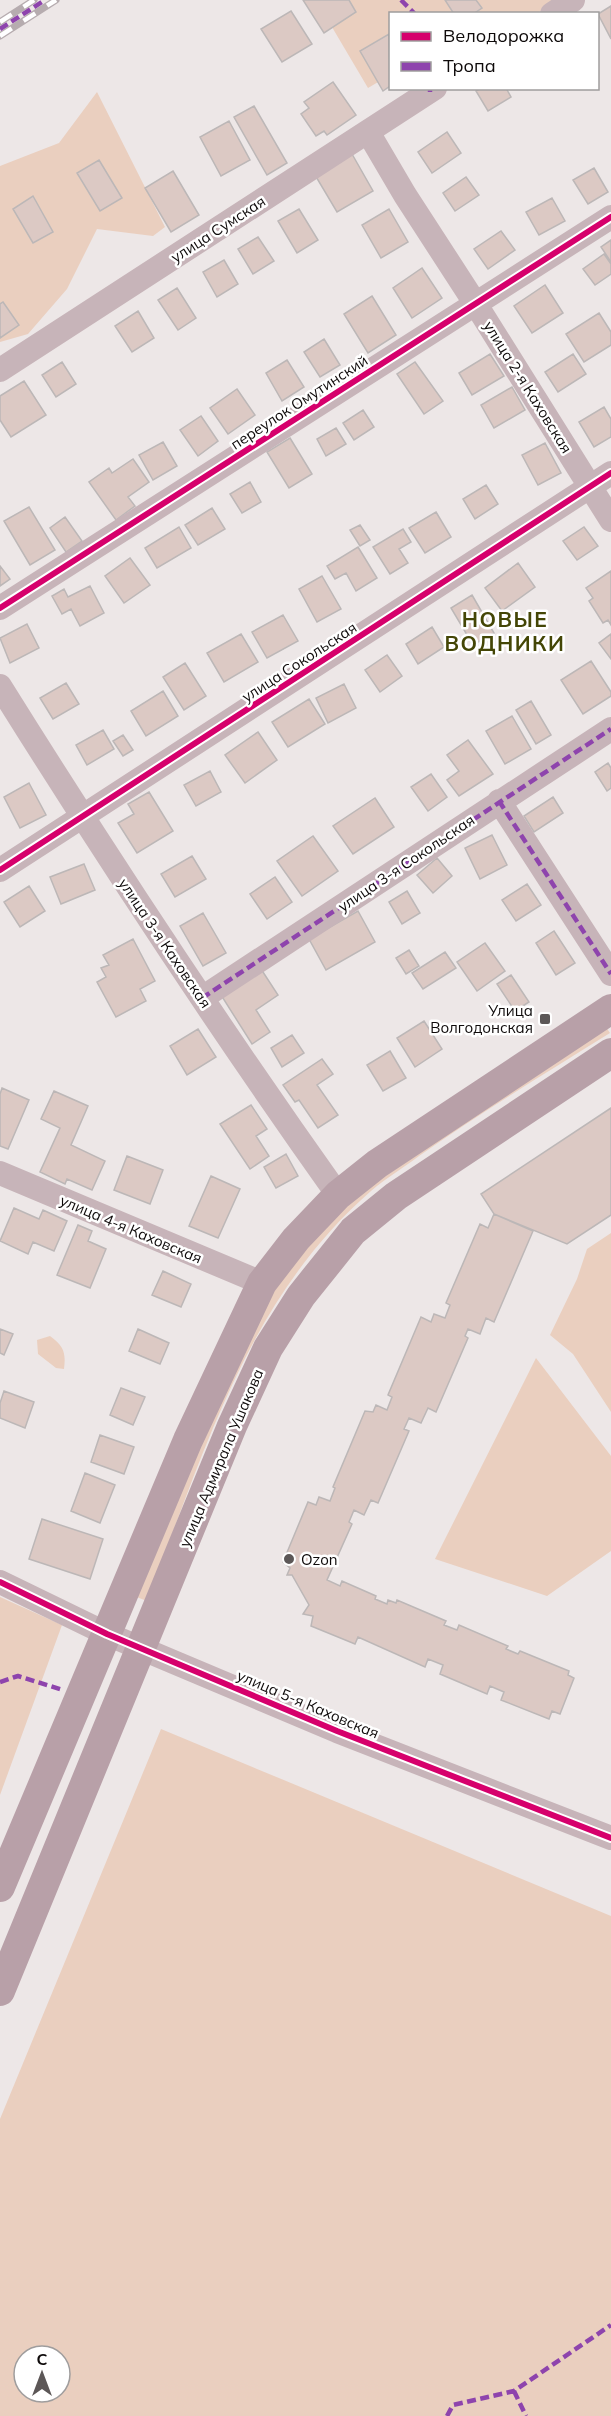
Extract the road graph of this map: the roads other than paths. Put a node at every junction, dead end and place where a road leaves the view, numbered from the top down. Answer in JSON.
{"nodes":[{"id":1,"x":573,"y":0,"type":"edge"},
{"id":2,"x":555,"y":12,"type":"edge"},
{"id":3,"x":432,"y":90,"type":"edge"},
{"id":4,"x":368,"y":132,"type":"junction"},
{"id":5,"x":611,"y":217,"type":"edge"},
{"id":6,"x":476,"y":303,"type":"junction"},
{"id":7,"x":0,"y":370,"type":"edge"},
{"id":8,"x":611,"y":473,"type":"edge"},
{"id":9,"x":589,"y":487,"type":"junction"},
{"id":10,"x":611,"y":520,"type":"edge"},
{"id":11,"x":0,"y":608,"type":"edge"},
{"id":12,"x":0,"y":686,"type":"edge"},
{"id":13,"x":611,"y":729,"type":"edge"},
{"id":14,"x":499,"y":801,"type":"junction"},
{"id":15,"x":83,"y":819,"type":"junction"},
{"id":16,"x":0,"y":870,"type":"edge"},
{"id":17,"x":611,"y":974,"type":"edge"},
{"id":18,"x":202,"y":998,"type":"junction"},
{"id":19,"x":611,"y":1009,"type":"edge"},
{"id":20,"x":611,"y":1053,"type":"edge"},
{"id":21,"x":0,"y":1173,"type":"edge"},
{"id":22,"x":338,"y":1196,"type":"junction"},
{"id":23,"x":262,"y":1283,"type":"junction"},
{"id":24,"x":0,"y":1582,"type":"edge"},
{"id":25,"x":107,"y":1634,"type":"junction"},
{"id":26,"x":142,"y":1648,"type":"junction"},
{"id":27,"x":611,"y":1838,"type":"edge"},
{"id":28,"x":0,"y":1887,"type":"edge"},
{"id":29,"x":0,"y":1991,"type":"edge"}],
"edges":[{"from":1,"to":2,"type":"street"},
{"from":3,"to":4,"type":"street","name":"улица Сумская"},
{"from":4,"to":6,"type":"street","name":"улица 2-я Каховская"},
{"from":4,"to":7,"type":"street","name":"улица Сумская"},
{"from":5,"to":6,"type":"street","name":"переулок Омутинский"},
{"from":6,"to":9,"type":"street","name":"улица 2-я Каховская"},
{"from":6,"to":11,"type":"street","name":"переулок Омутинский"},
{"from":8,"to":9,"type":"street","name":"улица Сокольская"},
{"from":9,"to":10,"type":"street","name":"улица 2-я Каховская"},
{"from":9,"to":15,"type":"street","name":"улица Сокольская"},
{"from":12,"to":15,"type":"street","name":"улица 3-я Каховская"},
{"from":13,"to":14,"type":"street","name":"улица 3-я Сокольская"},
{"from":14,"to":17,"type":"street"},
{"from":14,"to":18,"type":"street","name":"улица 3-я Сокольская"},
{"from":15,"to":16,"type":"street","name":"улица Сокольская"},
{"from":15,"to":18,"type":"street","name":"улица 3-я Каховская"},
{"from":18,"to":22,"type":"street","name":"улица 3-я Каховская"},
{"from":19,"to":22,"type":"main road"},
{"from":20,"to":26,"type":"main road","name":"улица Адмирала Ушакова"},
{"from":21,"to":23,"type":"street","name":"улица 4-я Каховская"},
{"from":22,"to":23,"type":"main road"},
{"from":23,"to":25,"type":"main road"},
{"from":24,"to":25,"type":"street","name":"улица 5-я Каховская"},
{"from":25,"to":26,"type":"street","name":"улица 5-я Каховская"},
{"from":25,"to":28,"type":"main road"},
{"from":26,"to":27,"type":"street","name":"улица 5-я Каховская"},
{"from":26,"to":29,"type":"main road","name":"улица Адмирала Ушакова"}]}
